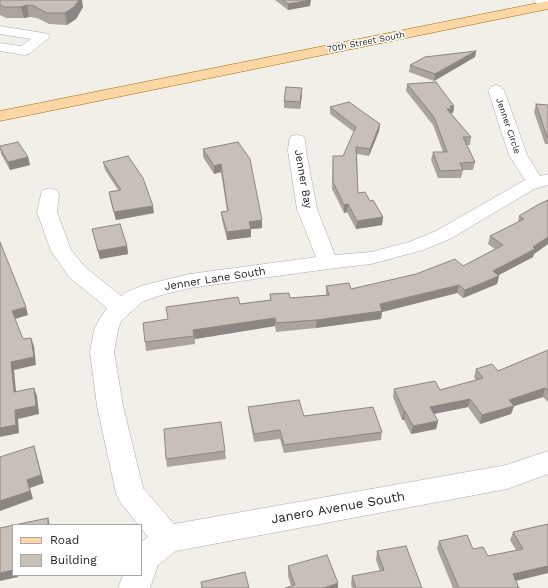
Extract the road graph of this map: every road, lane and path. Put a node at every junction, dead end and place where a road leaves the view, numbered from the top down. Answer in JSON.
{"nodes":[{"id":1,"x":540,"y":0,"type":"edge"},
{"id":2,"x":548,"y":4,"type":"edge"},
{"id":3,"x":0,"y":30,"type":"edge"},
{"id":4,"x":0,"y":48,"type":"edge"},
{"id":5,"x":183,"y":79,"type":"junction"},
{"id":6,"x":496,"y":90,"type":"dead end"},
{"id":7,"x":0,"y":109,"type":"edge"},
{"id":8,"x":0,"y":116,"type":"edge"},
{"id":9,"x":297,"y":140,"type":"dead end"},
{"id":10,"x":541,"y":180,"type":"edge"},
{"id":11,"x":50,"y":194,"type":"dead end"},
{"id":12,"x":328,"y":262,"type":"junction"},
{"id":13,"x":121,"y":308,"type":"junction"},
{"id":14,"x":548,"y":462,"type":"edge"},
{"id":15,"x":168,"y":539,"type":"junction"},
{"id":16,"x":142,"y":568,"type":"edge"},
{"id":17,"x":138,"y":576,"type":"edge"},
{"id":18,"x":134,"y":588,"type":"edge"}],
"edges":[{"from":1,"to":2,"type":"street"},
{"from":2,"to":5,"type":"main road","name":"70th Street South"},
{"from":3,"to":4,"type":"street"},
{"from":5,"to":7,"type":"main road","name":"70th Street South"},
{"from":5,"to":8,"type":"main road","name":"70th Street South"},
{"from":6,"to":10,"type":"street","name":"Jenner Circle"},
{"from":9,"to":12,"type":"street","name":"Jenner Bay"},
{"from":10,"to":12,"type":"street","name":"Jenner Lane South"},
{"from":11,"to":13,"type":"street"},
{"from":12,"to":13,"type":"street","name":"Jenner Lane South"},
{"from":13,"to":15,"type":"street","name":"Jenner Lane South"},
{"from":14,"to":15,"type":"street","name":"Janero Avenue South"},
{"from":15,"to":16,"type":"street","name":"Janero Avenue South"},
{"from":17,"to":18,"type":"street"}]}
